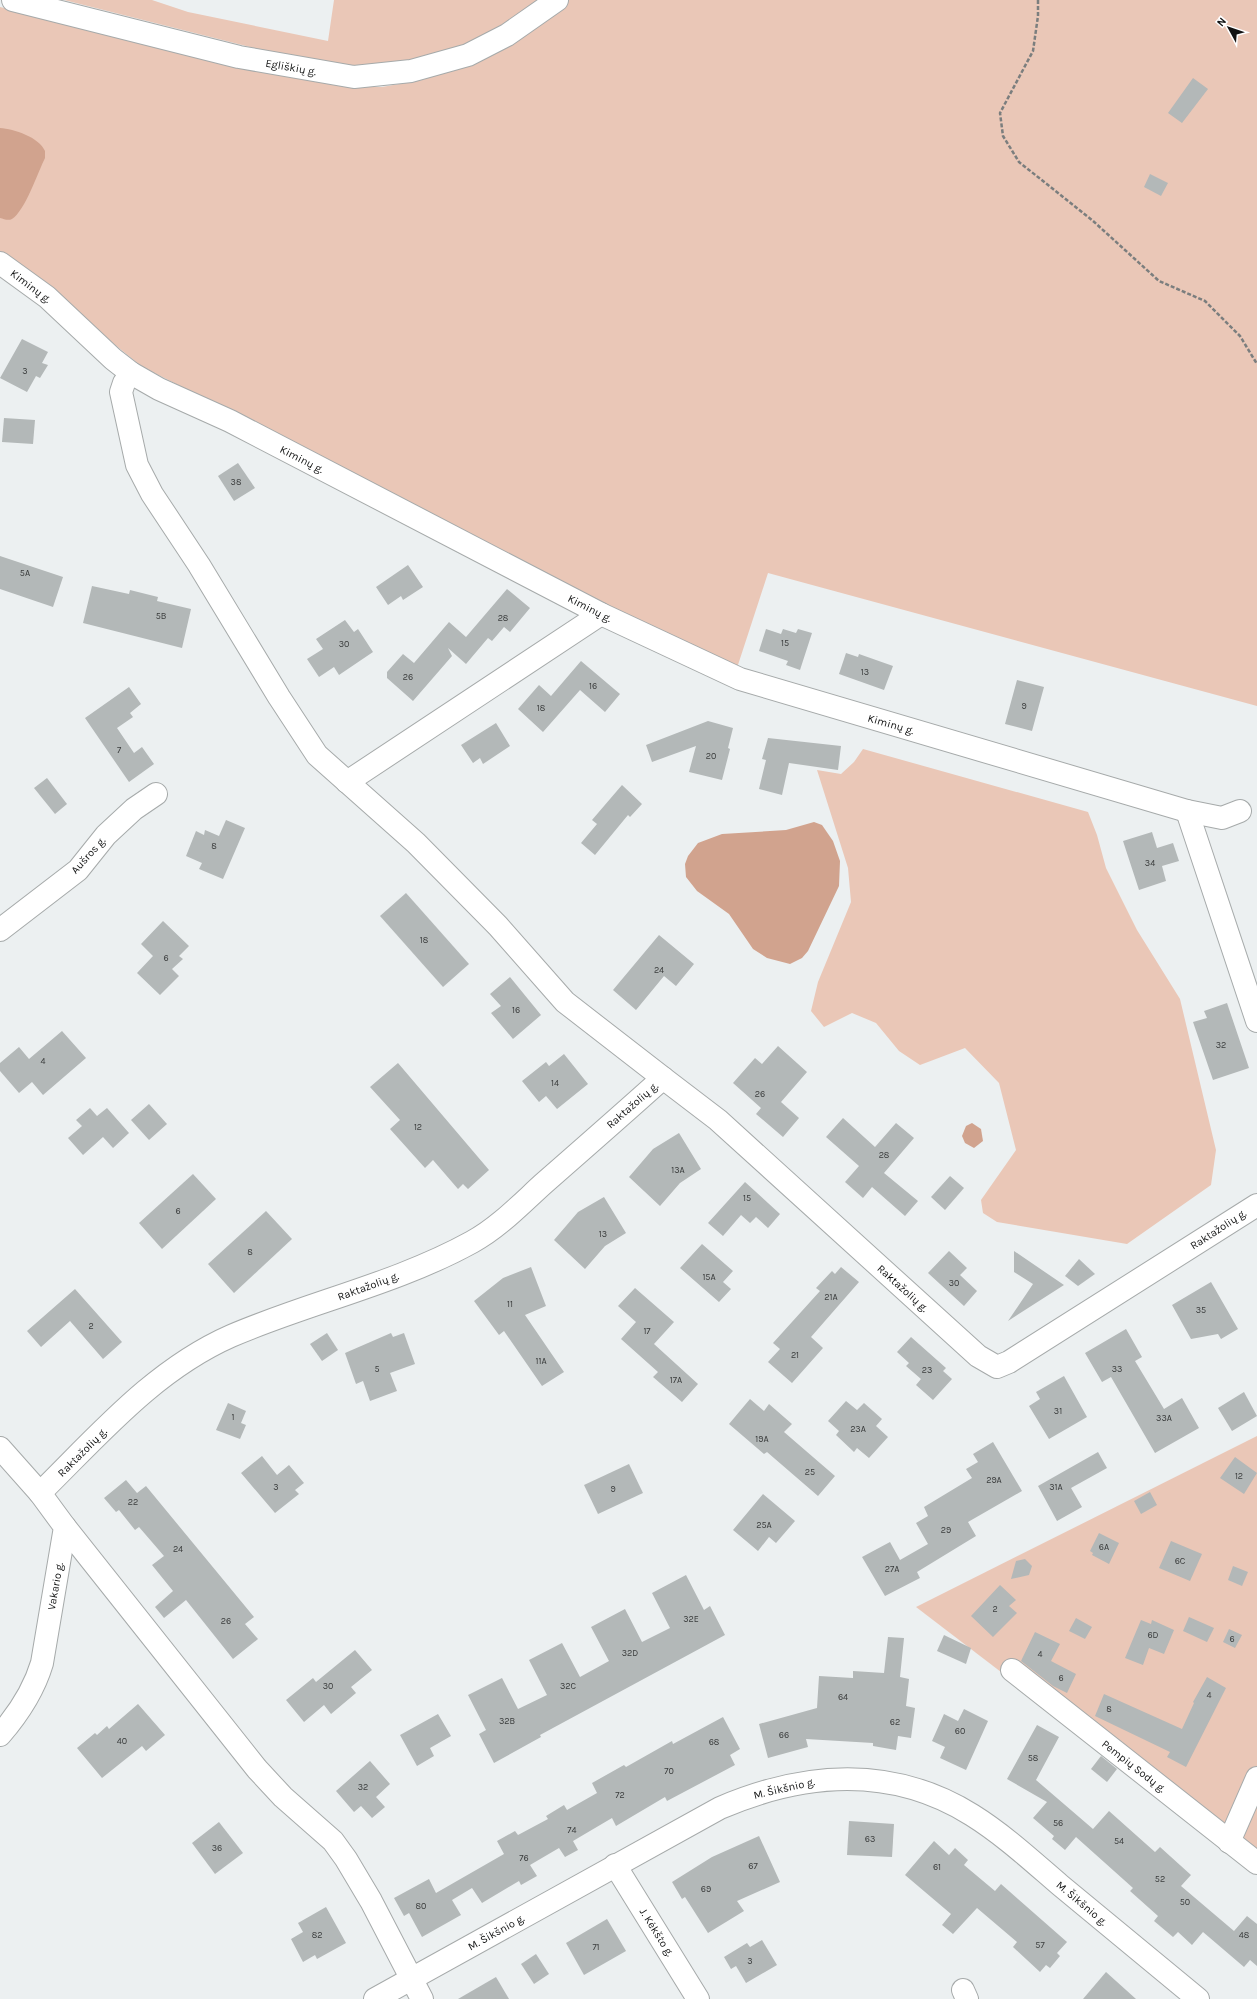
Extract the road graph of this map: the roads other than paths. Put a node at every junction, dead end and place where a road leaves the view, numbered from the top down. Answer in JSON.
{"nodes":[{"id":1,"x":14,"y":0,"type":"edge"},
{"id":2,"x":557,"y":0,"type":"edge"},
{"id":3,"x":0,"y":263,"type":"edge"},
{"id":4,"x":131,"y":373,"type":"junction"},
{"id":5,"x":601,"y":614,"type":"junction"},
{"id":6,"x":347,"y":782,"type":"junction"},
{"id":7,"x":156,"y":794,"type":"dead end"},
{"id":8,"x":1187,"y":811,"type":"junction"},
{"id":9,"x":1240,"y":811,"type":"dead end"},
{"id":10,"x":0,"y":930,"type":"edge"},
{"id":11,"x":1257,"y":1021,"type":"edge"},
{"id":12,"x":663,"y":1078,"type":"junction"},
{"id":13,"x":1257,"y":1205,"type":"edge"},
{"id":14,"x":0,"y":1448,"type":"edge"},
{"id":15,"x":40,"y":1492,"type":"junction"},
{"id":16,"x":65,"y":1527,"type":"junction"},
{"id":17,"x":1012,"y":1670,"type":"dead end"},
{"id":18,"x":0,"y":1735,"type":"edge"},
{"id":19,"x":1257,"y":1778,"type":"edge"},
{"id":20,"x":1229,"y":1842,"type":"junction"},
{"id":21,"x":1257,"y":1862,"type":"edge"},
{"id":22,"x":615,"y":1865,"type":"junction"},
{"id":23,"x":410,"y":1980,"type":"junction"},
{"id":24,"x":375,"y":1999,"type":"edge"},
{"id":25,"x":422,"y":1999,"type":"edge"},
{"id":26,"x":698,"y":1999,"type":"edge"},
{"id":27,"x":1198,"y":1999,"type":"edge"}],
"edges":[{"from":1,"to":2,"type":"street","name":"Egliškių g."},
{"from":3,"to":4,"type":"street","name":"Kiminų g."},
{"from":4,"to":5,"type":"street","name":"Kiminų g."},
{"from":4,"to":6,"type":"street"},
{"from":5,"to":6,"type":"street"},
{"from":5,"to":8,"type":"street","name":"Kiminų g."},
{"from":6,"to":12,"type":"street"},
{"from":7,"to":10,"type":"street","name":"Aušros g."},
{"from":8,"to":9,"type":"street","name":"Kiminų g."},
{"from":8,"to":11,"type":"street"},
{"from":12,"to":13,"type":"street","name":"Raktažolių g."},
{"from":12,"to":15,"type":"street","name":"Raktažolių g."},
{"from":14,"to":15,"type":"street"},
{"from":15,"to":16,"type":"street"},
{"from":16,"to":18,"type":"street","name":"Vakario g."},
{"from":16,"to":23,"type":"street"},
{"from":17,"to":20,"type":"street","name":"Pempių Sodų g."},
{"from":19,"to":20,"type":"street"},
{"from":20,"to":21,"type":"street","name":"Pempių Sodų g."},
{"from":22,"to":23,"type":"street","name":"M. Šikšnio g."},
{"from":22,"to":26,"type":"street","name":"J. Kėkšto g."},
{"from":22,"to":27,"type":"street","name":"M. Šikšnio g."},
{"from":23,"to":24,"type":"street","name":"M. Šikšnio g."},
{"from":23,"to":25,"type":"street"}]}
